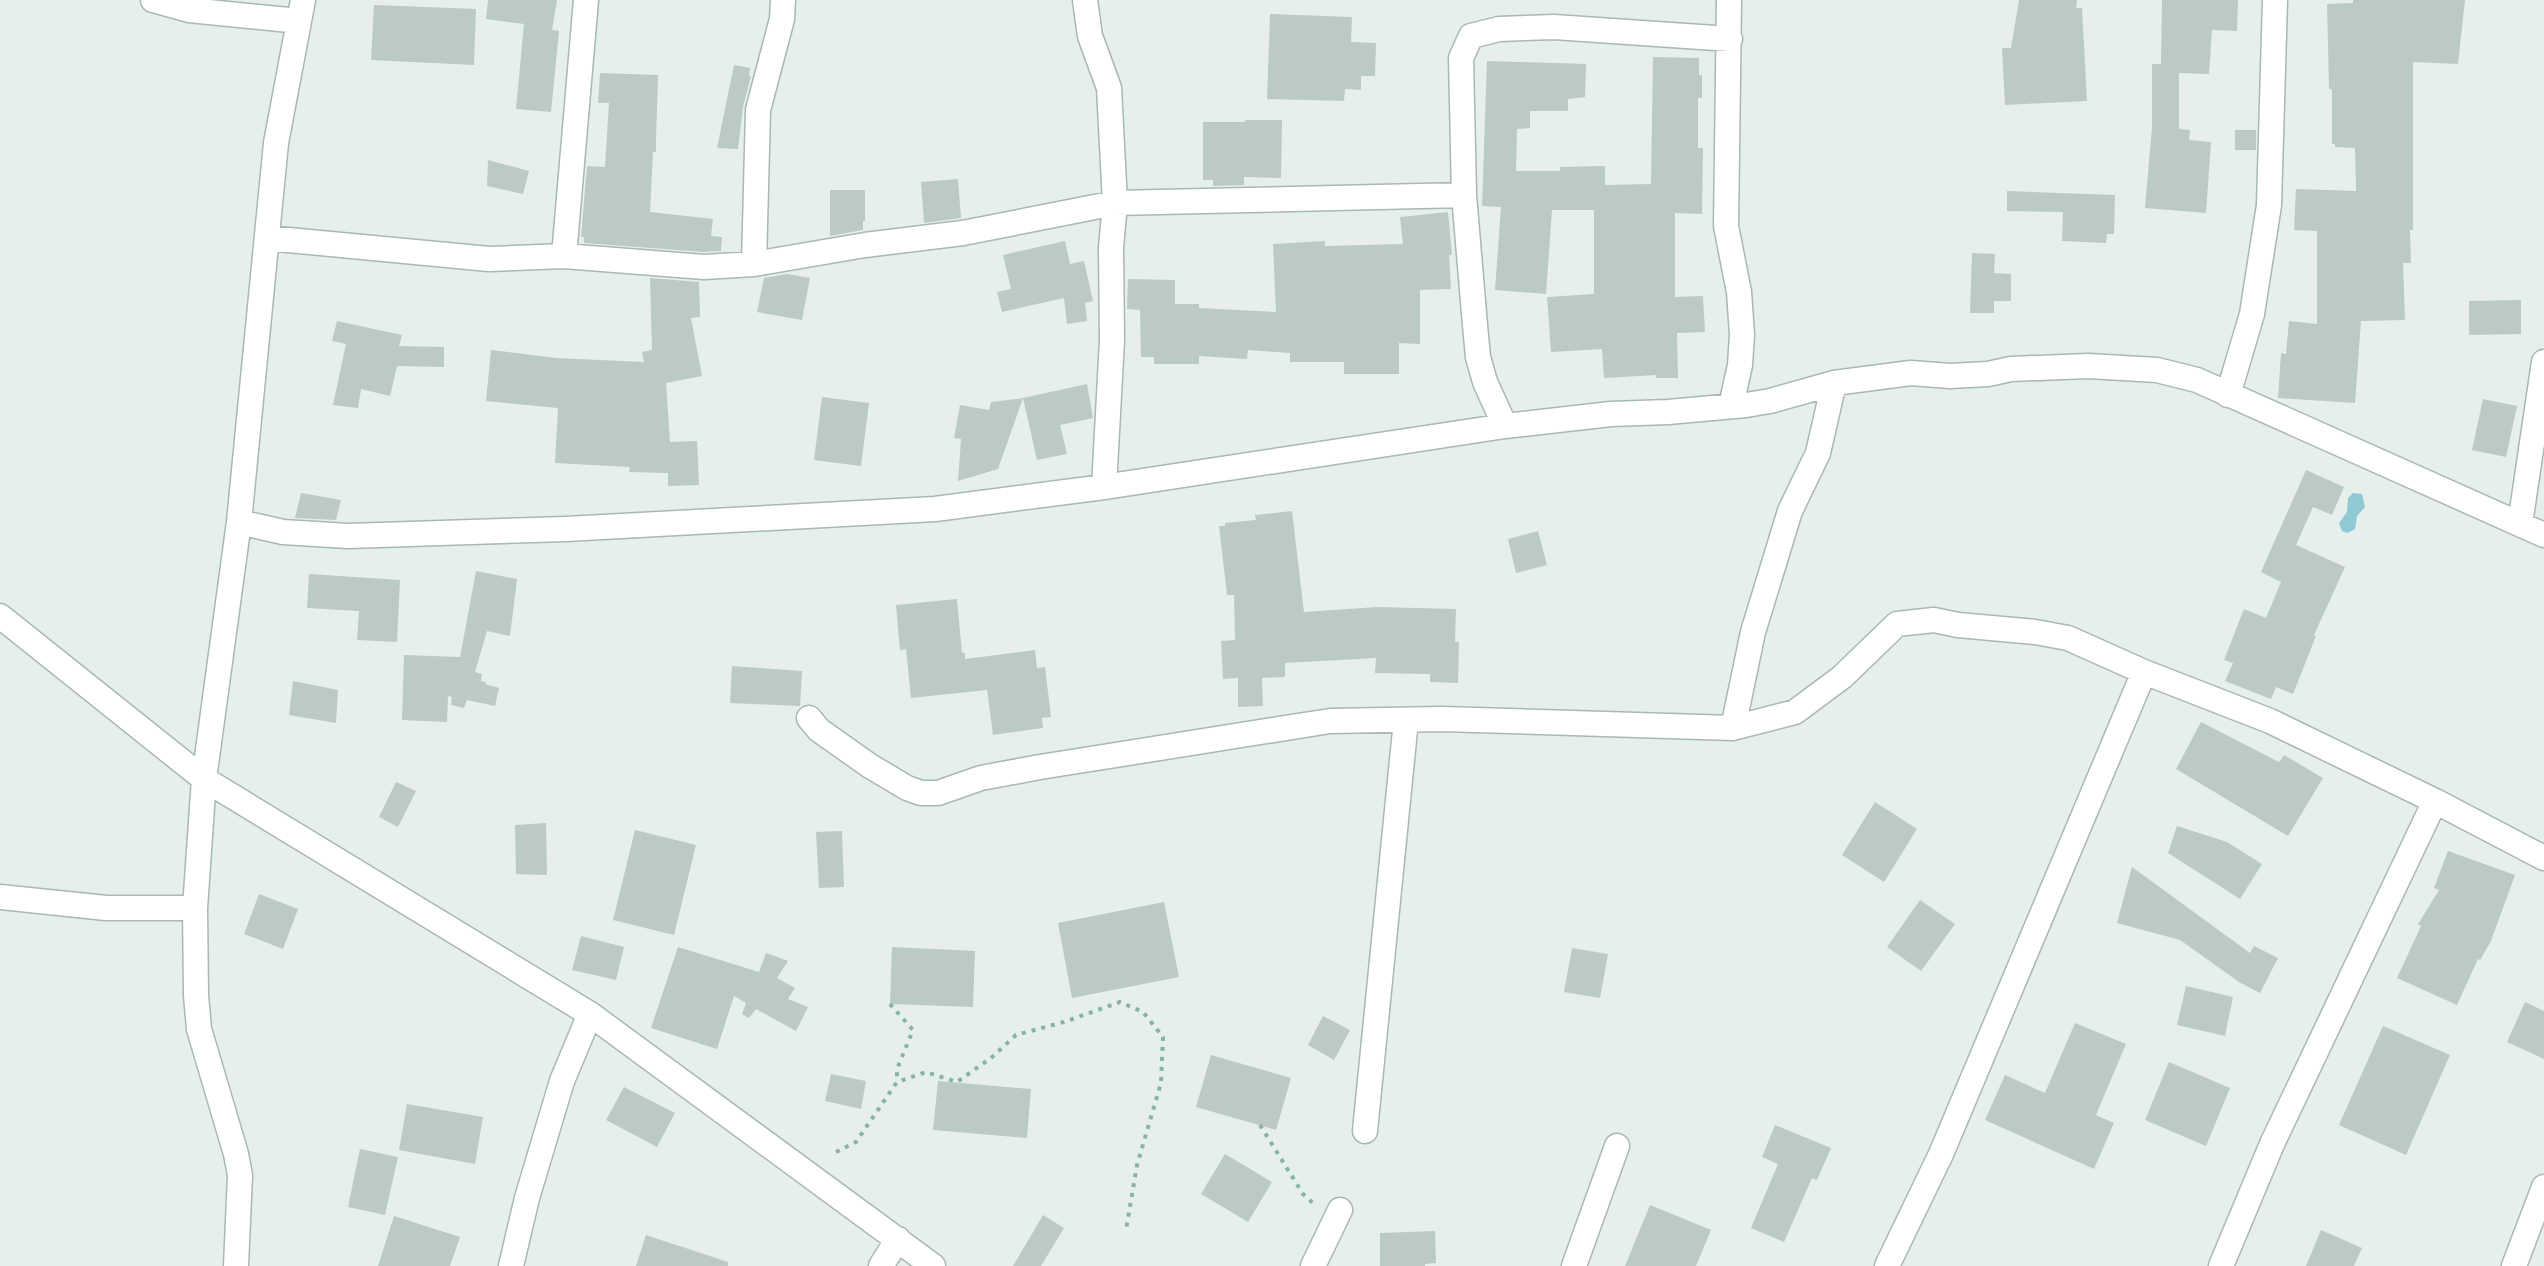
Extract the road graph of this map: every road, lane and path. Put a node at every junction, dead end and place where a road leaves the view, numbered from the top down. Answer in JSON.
{"nodes":[{"id":1,"x":153,"y":0,"type":"edge"},
{"id":2,"x":586,"y":0,"type":"edge"},
{"id":3,"x":783,"y":0,"type":"edge"},
{"id":4,"x":1085,"y":0,"type":"edge"},
{"id":5,"x":1729,"y":0,"type":"edge"},
{"id":6,"x":2275,"y":0,"type":"edge"},
{"id":7,"x":301,"y":10,"type":"edge"},
{"id":8,"x":1730,"y":39,"type":"junction"},
{"id":9,"x":1464,"y":195,"type":"junction"},
{"id":10,"x":1115,"y":203,"type":"junction"},
{"id":11,"x":267,"y":238,"type":"junction"},
{"id":12,"x":564,"y":256,"type":"junction"},
{"id":13,"x":754,"y":264,"type":"junction"},
{"id":14,"x":2544,"y":362,"type":"edge"},
{"id":15,"x":1834,"y":383,"type":"junction"},
{"id":16,"x":2228,"y":395,"type":"junction"},
{"id":17,"x":1731,"y":406,"type":"junction"},
{"id":18,"x":1505,"y":426,"type":"junction"},
{"id":19,"x":1104,"y":487,"type":"junction"},
{"id":20,"x":239,"y":522,"type":"junction"},
{"id":21,"x":2520,"y":524,"type":"junction"},
{"id":22,"x":2544,"y":535,"type":"edge"},
{"id":23,"x":0,"y":616,"type":"edge"},
{"id":24,"x":2144,"y":672,"type":"junction"},
{"id":25,"x":809,"y":718,"type":"dead end"},
{"id":26,"x":1406,"y":720,"type":"junction"},
{"id":27,"x":1733,"y":728,"type":"junction"},
{"id":28,"x":204,"y":779,"type":"junction"},
{"id":29,"x":2435,"y":801,"type":"junction"},
{"id":30,"x":2544,"y":858,"type":"edge"},
{"id":31,"x":0,"y":897,"type":"edge"},
{"id":32,"x":195,"y":908,"type":"junction"},
{"id":33,"x":890,"y":1004,"type":"dead end"},
{"id":34,"x":590,"y":1014,"type":"junction"},
{"id":35,"x":897,"y":1082,"type":"junction"},
{"id":36,"x":1260,"y":1125,"type":"dead end"},
{"id":37,"x":1365,"y":1131,"type":"dead end"},
{"id":38,"x":1617,"y":1146,"type":"dead end"},
{"id":39,"x":836,"y":1152,"type":"dead end"},
{"id":40,"x":2544,"y":1187,"type":"edge"},
{"id":41,"x":1337,"y":1217,"type":"joint"},
{"id":42,"x":1126,"y":1230,"type":"dead end"},
{"id":43,"x":898,"y":1239,"type":"junction"},
{"id":44,"x":236,"y":1266,"type":"edge"},
{"id":45,"x":511,"y":1266,"type":"edge"},
{"id":46,"x":881,"y":1266,"type":"edge"},
{"id":47,"x":933,"y":1266,"type":"edge"},
{"id":48,"x":1313,"y":1266,"type":"edge"},
{"id":49,"x":1574,"y":1266,"type":"edge"},
{"id":50,"x":1887,"y":1266,"type":"edge"},
{"id":51,"x":2221,"y":1266,"type":"edge"},
{"id":52,"x":2514,"y":1266,"type":"edge"}],
"edges":[{"from":1,"to":7,"type":"street"},
{"from":2,"to":12,"type":"street"},
{"from":3,"to":13,"type":"street"},
{"from":4,"to":10,"type":"street"},
{"from":5,"to":8,"type":"street"},
{"from":6,"to":16,"type":"street"},
{"from":7,"to":11,"type":"street"},
{"from":8,"to":9,"type":"street"},
{"from":8,"to":17,"type":"street"},
{"from":9,"to":10,"type":"street"},
{"from":9,"to":18,"type":"street"},
{"from":10,"to":13,"type":"street"},
{"from":10,"to":19,"type":"street"},
{"from":11,"to":12,"type":"street"},
{"from":11,"to":20,"type":"street"},
{"from":12,"to":13,"type":"street"},
{"from":14,"to":21,"type":"street"},
{"from":15,"to":16,"type":"street"},
{"from":15,"to":17,"type":"street"},
{"from":15,"to":27,"type":"street"},
{"from":16,"to":21,"type":"street"},
{"from":17,"to":18,"type":"street"},
{"from":18,"to":19,"type":"street"},
{"from":19,"to":20,"type":"street"},
{"from":20,"to":28,"type":"street"},
{"from":21,"to":22,"type":"street"},
{"from":23,"to":28,"type":"street"},
{"from":24,"to":27,"type":"street"},
{"from":24,"to":29,"type":"street"},
{"from":24,"to":50,"type":"street"},
{"from":25,"to":26,"type":"street"},
{"from":26,"to":27,"type":"street"},
{"from":26,"to":37,"type":"street"},
{"from":28,"to":32,"type":"street"},
{"from":28,"to":34,"type":"street"},
{"from":29,"to":30,"type":"street"},
{"from":29,"to":51,"type":"street"},
{"from":31,"to":32,"type":"street"},
{"from":32,"to":44,"type":"street"},
{"from":33,"to":35,"type":"path"},
{"from":34,"to":43,"type":"street"},
{"from":34,"to":45,"type":"street"},
{"from":35,"to":39,"type":"path"},
{"from":35,"to":42,"type":"path"},
{"from":36,"to":41,"type":"path"},
{"from":38,"to":49,"type":"street"},
{"from":40,"to":52,"type":"street"},
{"from":41,"to":48,"type":"street"},
{"from":43,"to":46,"type":"street"},
{"from":43,"to":47,"type":"street"}]}
